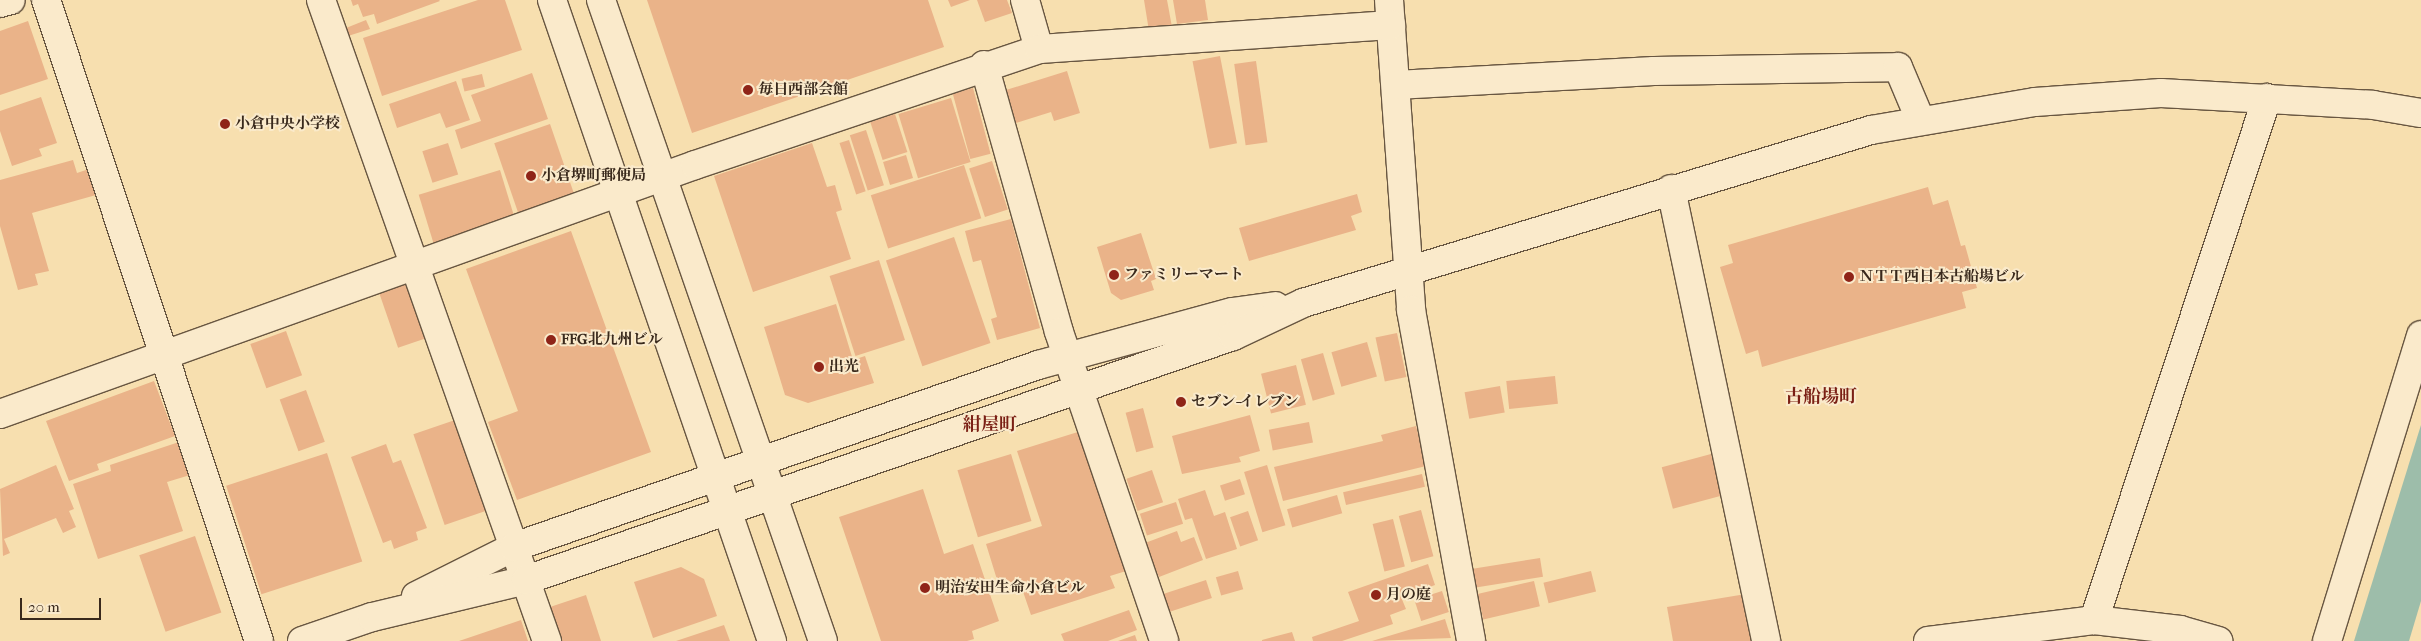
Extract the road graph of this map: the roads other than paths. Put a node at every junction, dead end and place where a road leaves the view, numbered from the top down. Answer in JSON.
{"nodes":[{"id":1,"x":11,"y":0,"type":"edge"},
{"id":2,"x":46,"y":0,"type":"edge"},
{"id":3,"x":321,"y":0,"type":"edge"},
{"id":4,"x":552,"y":0,"type":"edge"},
{"id":5,"x":601,"y":0,"type":"edge"},
{"id":6,"x":1025,"y":0,"type":"edge"},
{"id":7,"x":0,"y":3,"type":"edge"},
{"id":8,"x":1390,"y":12,"type":"edge"},
{"id":9,"x":1039,"y":49,"type":"junction"},
{"id":10,"x":984,"y":65,"type":"junction"},
{"id":11,"x":1396,"y":85,"type":"junction"},
{"id":12,"x":2267,"y":98,"type":"junction"},
{"id":13,"x":2421,"y":113,"type":"edge"},
{"id":14,"x":1920,"y":119,"type":"junction"},
{"id":15,"x":663,"y":177,"type":"junction"},
{"id":16,"x":1671,"y":189,"type":"junction"},
{"id":17,"x":620,"y":192,"type":"junction"},
{"id":18,"x":417,"y":267,"type":"junction"},
{"id":19,"x":1410,"y":270,"type":"junction"},
{"id":20,"x":1303,"y":303,"type":"junction"},
{"id":21,"x":2421,"y":335,"type":"edge"},
{"id":22,"x":166,"y":353,"type":"junction"},
{"id":23,"x":1066,"y":356,"type":"junction"},
{"id":24,"x":1078,"y":390,"type":"junction"},
{"id":25,"x":0,"y":414,"type":"edge"},
{"id":26,"x":763,"y":460,"type":"junction"},
{"id":27,"x":715,"y":476,"type":"junction"},
{"id":28,"x":775,"y":496,"type":"junction"},
{"id":29,"x":728,"y":513,"type":"junction"},
{"id":30,"x":514,"y":547,"type":"junction"},
{"id":31,"x":526,"y":580,"type":"junction"},
{"id":32,"x":372,"y":617,"type":"junction"},
{"id":33,"x":2094,"y":620,"type":"junction"},
{"id":34,"x":259,"y":641,"type":"edge"},
{"id":35,"x":302,"y":641,"type":"edge"},
{"id":36,"x":548,"y":641,"type":"edge"},
{"id":37,"x":772,"y":641,"type":"edge"},
{"id":38,"x":823,"y":641,"type":"edge"},
{"id":39,"x":1164,"y":641,"type":"edge"},
{"id":40,"x":1471,"y":641,"type":"edge"},
{"id":41,"x":1766,"y":641,"type":"edge"},
{"id":42,"x":1928,"y":641,"type":"edge"},
{"id":43,"x":2218,"y":641,"type":"edge"},
{"id":44,"x":2327,"y":641,"type":"edge"}],
"edges":[{"from":1,"to":7,"type":"street"},
{"from":2,"to":22,"type":"street"},
{"from":3,"to":18,"type":"street"},
{"from":4,"to":17,"type":"street"},
{"from":5,"to":15,"type":"street"},
{"from":6,"to":9,"type":"street"},
{"from":8,"to":9,"type":"street"},
{"from":8,"to":11,"type":"street"},
{"from":9,"to":10,"type":"street"},
{"from":10,"to":15,"type":"street"},
{"from":10,"to":23,"type":"street"},
{"from":11,"to":14,"type":"street"},
{"from":11,"to":19,"type":"street"},
{"from":12,"to":13,"type":"street"},
{"from":12,"to":14,"type":"street"},
{"from":12,"to":33,"type":"street"},
{"from":14,"to":16,"type":"street"},
{"from":15,"to":17,"type":"street"},
{"from":15,"to":26,"type":"street"},
{"from":16,"to":19,"type":"street"},
{"from":16,"to":41,"type":"street"},
{"from":17,"to":18,"type":"street"},
{"from":17,"to":27,"type":"street"},
{"from":18,"to":22,"type":"street"},
{"from":18,"to":30,"type":"street"},
{"from":19,"to":20,"type":"street"},
{"from":19,"to":40,"type":"street"},
{"from":20,"to":23,"type":"street"},
{"from":20,"to":24,"type":"street"},
{"from":21,"to":44,"type":"street"},
{"from":22,"to":25,"type":"street"},
{"from":22,"to":34,"type":"street"},
{"from":23,"to":24,"type":"street"},
{"from":23,"to":26,"type":"street"},
{"from":24,"to":28,"type":"street"},
{"from":24,"to":39,"type":"street"},
{"from":26,"to":27,"type":"street"},
{"from":26,"to":28,"type":"street"},
{"from":27,"to":29,"type":"street"},
{"from":27,"to":30,"type":"street"},
{"from":28,"to":29,"type":"street"},
{"from":28,"to":38,"type":"street"},
{"from":29,"to":31,"type":"street"},
{"from":29,"to":37,"type":"street"},
{"from":30,"to":31,"type":"street"},
{"from":30,"to":32,"type":"street"},
{"from":31,"to":32,"type":"street"},
{"from":31,"to":36,"type":"street"},
{"from":32,"to":35,"type":"street"},
{"from":33,"to":42,"type":"street"},
{"from":33,"to":43,"type":"street"}]}
